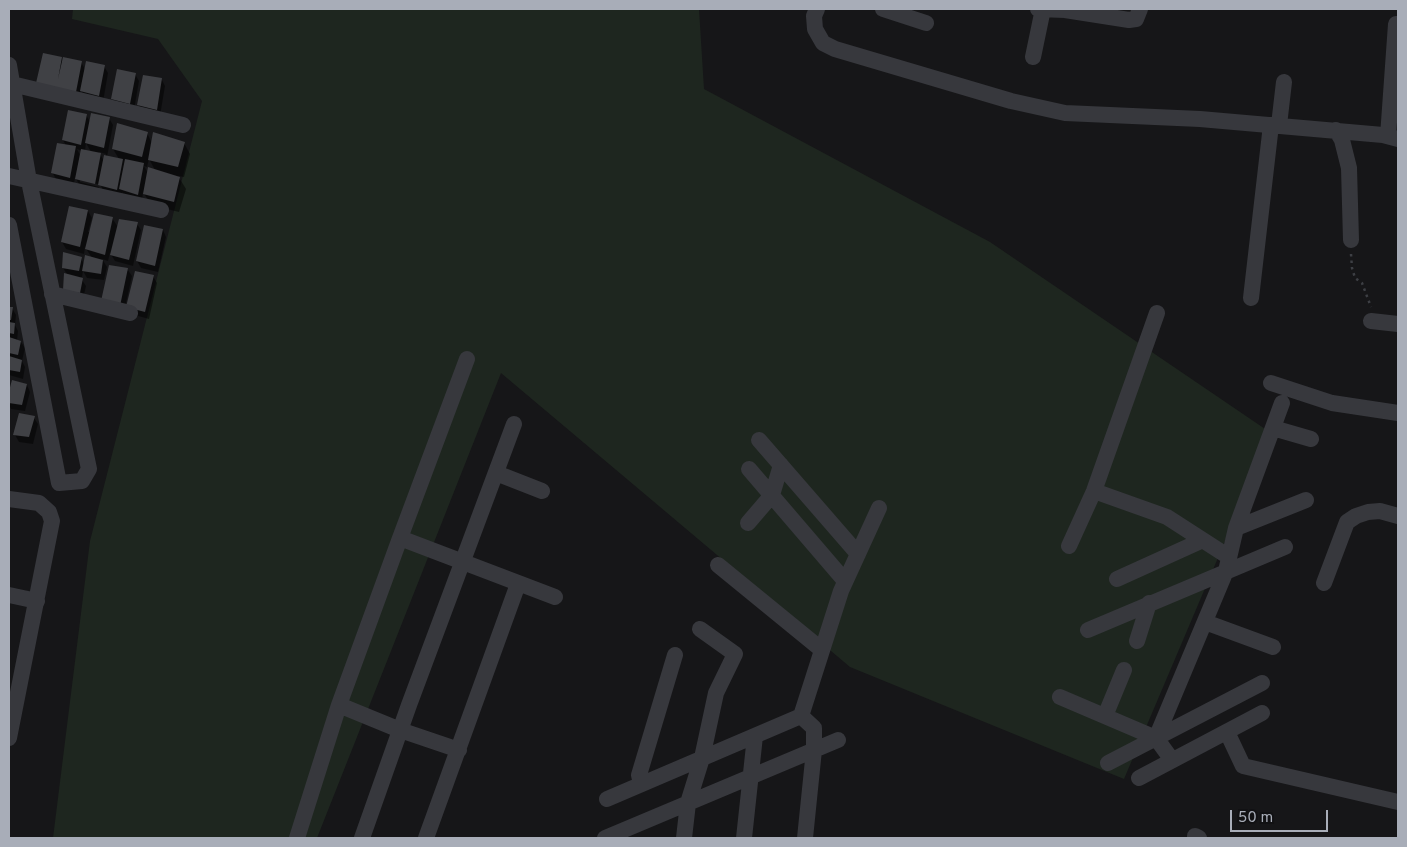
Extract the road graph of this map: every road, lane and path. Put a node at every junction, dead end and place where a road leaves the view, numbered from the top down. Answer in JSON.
{"nodes":[{"id":1,"x":817,"y":9,"type":"edge"},
{"id":2,"x":883,"y":9,"type":"edge"},
{"id":3,"x":1038,"y":9,"type":"edge"},
{"id":4,"x":1043,"y":9,"type":"edge"},
{"id":5,"x":1140,"y":9,"type":"edge"},
{"id":6,"x":926,"y":23,"type":"dead end"},
{"id":7,"x":1396,"y":24,"type":"dead end"},
{"id":8,"x":1033,"y":57,"type":"dead end"},
{"id":9,"x":1396,"y":62,"type":"edge"},
{"id":10,"x":9,"y":65,"type":"edge"},
{"id":11,"x":1284,"y":82,"type":"dead end"},
{"id":12,"x":12,"y":84,"type":"junction"},
{"id":13,"x":183,"y":125,"type":"dead end"},
{"id":14,"x":1275,"y":125,"type":"junction"},
{"id":15,"x":1336,"y":130,"type":"junction"},
{"id":16,"x":1393,"y":138,"type":"edge"},
{"id":17,"x":9,"y":176,"type":"edge"},
{"id":18,"x":29,"y":181,"type":"junction"},
{"id":19,"x":161,"y":210,"type":"dead end"},
{"id":20,"x":9,"y":225,"type":"edge"},
{"id":21,"x":1351,"y":240,"type":"joint"},
{"id":22,"x":14,"y":286,"type":"edge"},
{"id":23,"x":52,"y":294,"type":"junction"},
{"id":24,"x":1251,"y":298,"type":"dead end"},
{"id":25,"x":130,"y":313,"type":"dead end"},
{"id":26,"x":1157,"y":313,"type":"dead end"},
{"id":27,"x":1371,"y":321,"type":"joint"},
{"id":28,"x":1398,"y":324,"type":"edge"},
{"id":29,"x":467,"y":359,"type":"dead end"},
{"id":30,"x":1271,"y":383,"type":"dead end"},
{"id":31,"x":1282,"y":403,"type":"dead end"},
{"id":32,"x":1398,"y":413,"type":"edge"},
{"id":33,"x":514,"y":424,"type":"dead end"},
{"id":34,"x":1274,"y":428,"type":"junction"},
{"id":35,"x":1311,"y":439,"type":"dead end"},
{"id":36,"x":759,"y":440,"type":"dead end"},
{"id":37,"x":781,"y":465,"type":"junction"},
{"id":38,"x":749,"y":468,"type":"dead end"},
{"id":39,"x":496,"y":473,"type":"junction"},
{"id":40,"x":1094,"y":490,"type":"junction"},
{"id":41,"x":542,"y":491,"type":"dead end"},
{"id":42,"x":772,"y":495,"type":"junction"},
{"id":43,"x":9,"y":498,"type":"edge"},
{"id":44,"x":1306,"y":500,"type":"dead end"},
{"id":45,"x":814,"y":504,"type":"junction"},
{"id":46,"x":880,"y":508,"type":"dead end"},
{"id":47,"x":1398,"y":516,"type":"edge"},
{"id":48,"x":748,"y":523,"type":"dead end"},
{"id":49,"x":1236,"y":528,"type":"junction"},
{"id":50,"x":801,"y":529,"type":"junction"},
{"id":51,"x":400,"y":538,"type":"junction"},
{"id":52,"x":1203,"y":540,"type":"junction"},
{"id":53,"x":1070,"y":546,"type":"dead end"},
{"id":54,"x":1285,"y":547,"type":"dead end"},
{"id":55,"x":858,"y":554,"type":"junction"},
{"id":56,"x":463,"y":561,"type":"junction"},
{"id":57,"x":1228,"y":564,"type":"junction"},
{"id":58,"x":718,"y":566,"type":"dead end"},
{"id":59,"x":1117,"y":579,"type":"dead end"},
{"id":60,"x":845,"y":581,"type":"junction"},
{"id":61,"x":1324,"y":583,"type":"dead end"},
{"id":62,"x":518,"y":584,"type":"junction"},
{"id":63,"x":9,"y":595,"type":"edge"},
{"id":64,"x":556,"y":597,"type":"dead end"},
{"id":65,"x":37,"y":601,"type":"junction"},
{"id":66,"x":1149,"y":604,"type":"junction"},
{"id":67,"x":1205,"y":622,"type":"junction"},
{"id":68,"x":700,"y":629,"type":"dead end"},
{"id":69,"x":1088,"y":630,"type":"dead end"},
{"id":70,"x":1137,"y":641,"type":"dead end"},
{"id":71,"x":1273,"y":648,"type":"dead end"},
{"id":72,"x":822,"y":650,"type":"junction"},
{"id":73,"x":675,"y":655,"type":"dead end"},
{"id":74,"x":1124,"y":670,"type":"dead end"},
{"id":75,"x":1262,"y":683,"type":"dead end"},
{"id":76,"x":14,"y":684,"type":"edge"},
{"id":77,"x":1060,"y":697,"type":"dead end"},
{"id":78,"x":339,"y":705,"type":"junction"},
{"id":79,"x":1262,"y":713,"type":"dead end"},
{"id":80,"x":801,"y":716,"type":"junction"},
{"id":81,"x":1105,"y":716,"type":"junction"},
{"id":82,"x":400,"y":730,"type":"junction"},
{"id":83,"x":1227,"y":732,"type":"junction"},
{"id":84,"x":755,"y":736,"type":"junction"},
{"id":85,"x":9,"y":738,"type":"edge"},
{"id":86,"x":1156,"y":738,"type":"junction"},
{"id":87,"x":838,"y":740,"type":"dead end"},
{"id":88,"x":459,"y":750,"type":"junction"},
{"id":89,"x":814,"y":750,"type":"junction"},
{"id":90,"x":702,"y":758,"type":"junction"},
{"id":91,"x":1172,"y":760,"type":"junction"},
{"id":92,"x":1108,"y":763,"type":"dead end"},
{"id":93,"x":751,"y":777,"type":"junction"},
{"id":94,"x":1139,"y":778,"type":"dead end"},
{"id":95,"x":641,"y":784,"type":"junction"},
{"id":96,"x":607,"y":799,"type":"dead end"},
{"id":97,"x":1398,"y":802,"type":"edge"},
{"id":98,"x":688,"y":803,"type":"junction"},
{"id":99,"x":297,"y":838,"type":"edge"},
{"id":100,"x":362,"y":838,"type":"edge"},
{"id":101,"x":426,"y":838,"type":"edge"},
{"id":102,"x":605,"y":838,"type":"edge"},
{"id":103,"x":684,"y":838,"type":"edge"},
{"id":104,"x":744,"y":838,"type":"edge"},
{"id":105,"x":805,"y":838,"type":"edge"},
{"id":106,"x":1195,"y":838,"type":"edge"},
{"id":107,"x":1199,"y":838,"type":"edge"}],
"edges":[{"from":1,"to":14,"type":"street"},
{"from":2,"to":6,"type":"street"},
{"from":3,"to":4,"type":"street"},
{"from":4,"to":5,"type":"street"},
{"from":4,"to":8,"type":"street"},
{"from":7,"to":9,"type":"street"},
{"from":9,"to":16,"type":"street"},
{"from":10,"to":12,"type":"street"},
{"from":11,"to":14,"type":"street"},
{"from":12,"to":13,"type":"street"},
{"from":12,"to":18,"type":"street"},
{"from":14,"to":15,"type":"street"},
{"from":14,"to":24,"type":"street"},
{"from":15,"to":16,"type":"street"},
{"from":15,"to":21,"type":"street"},
{"from":17,"to":18,"type":"street"},
{"from":18,"to":19,"type":"street"},
{"from":18,"to":23,"type":"street"},
{"from":20,"to":22,"type":"street"},
{"from":21,"to":27,"type":"path"},
{"from":22,"to":23,"type":"street"},
{"from":23,"to":25,"type":"street"},
{"from":26,"to":40,"type":"street"},
{"from":27,"to":28,"type":"street"},
{"from":29,"to":51,"type":"street"},
{"from":30,"to":32,"type":"street"},
{"from":31,"to":34,"type":"street"},
{"from":33,"to":39,"type":"street"},
{"from":34,"to":35,"type":"street"},
{"from":34,"to":49,"type":"street"},
{"from":36,"to":37,"type":"street"},
{"from":37,"to":42,"type":"street"},
{"from":37,"to":45,"type":"street"},
{"from":38,"to":42,"type":"street"},
{"from":39,"to":41,"type":"street"},
{"from":39,"to":56,"type":"street"},
{"from":40,"to":52,"type":"street"},
{"from":40,"to":53,"type":"street"},
{"from":42,"to":48,"type":"street"},
{"from":42,"to":50,"type":"street"},
{"from":43,"to":65,"type":"street"},
{"from":44,"to":49,"type":"street"},
{"from":45,"to":50,"type":"street"},
{"from":45,"to":55,"type":"street"},
{"from":46,"to":55,"type":"street"},
{"from":47,"to":61,"type":"street"},
{"from":49,"to":57,"type":"street"},
{"from":50,"to":60,"type":"street"},
{"from":51,"to":56,"type":"street"},
{"from":51,"to":78,"type":"street"},
{"from":52,"to":57,"type":"street"},
{"from":52,"to":59,"type":"street"},
{"from":54,"to":57,"type":"street"},
{"from":55,"to":60,"type":"street"},
{"from":56,"to":62,"type":"street"},
{"from":56,"to":82,"type":"street"},
{"from":57,"to":66,"type":"street"},
{"from":57,"to":67,"type":"street"},
{"from":58,"to":72,"type":"street"},
{"from":60,"to":72,"type":"street"},
{"from":62,"to":64,"type":"street"},
{"from":62,"to":88,"type":"street"},
{"from":63,"to":65,"type":"street"},
{"from":65,"to":76,"type":"street"},
{"from":66,"to":69,"type":"street"},
{"from":66,"to":70,"type":"street"},
{"from":67,"to":71,"type":"street"},
{"from":67,"to":86,"type":"street"},
{"from":68,"to":90,"type":"street"},
{"from":72,"to":80,"type":"street"},
{"from":73,"to":95,"type":"street"},
{"from":74,"to":81,"type":"street"},
{"from":75,"to":86,"type":"street"},
{"from":76,"to":85,"type":"street"},
{"from":77,"to":81,"type":"street"},
{"from":78,"to":82,"type":"street"},
{"from":78,"to":99,"type":"street"},
{"from":79,"to":83,"type":"street"},
{"from":80,"to":84,"type":"street"},
{"from":80,"to":89,"type":"street"},
{"from":81,"to":86,"type":"street"},
{"from":82,"to":88,"type":"street"},
{"from":82,"to":100,"type":"street"},
{"from":83,"to":91,"type":"street"},
{"from":83,"to":97,"type":"street"},
{"from":84,"to":90,"type":"street"},
{"from":84,"to":93,"type":"street"},
{"from":86,"to":91,"type":"street"},
{"from":86,"to":92,"type":"street"},
{"from":87,"to":89,"type":"street"},
{"from":88,"to":101,"type":"street"},
{"from":89,"to":93,"type":"street"},
{"from":89,"to":105,"type":"street"},
{"from":90,"to":95,"type":"street"},
{"from":90,"to":98,"type":"street"},
{"from":91,"to":94,"type":"street"},
{"from":93,"to":98,"type":"street"},
{"from":93,"to":104,"type":"street"},
{"from":95,"to":96,"type":"street"},
{"from":98,"to":102,"type":"street"},
{"from":98,"to":103,"type":"street"},
{"from":106,"to":107,"type":"street"}]}
